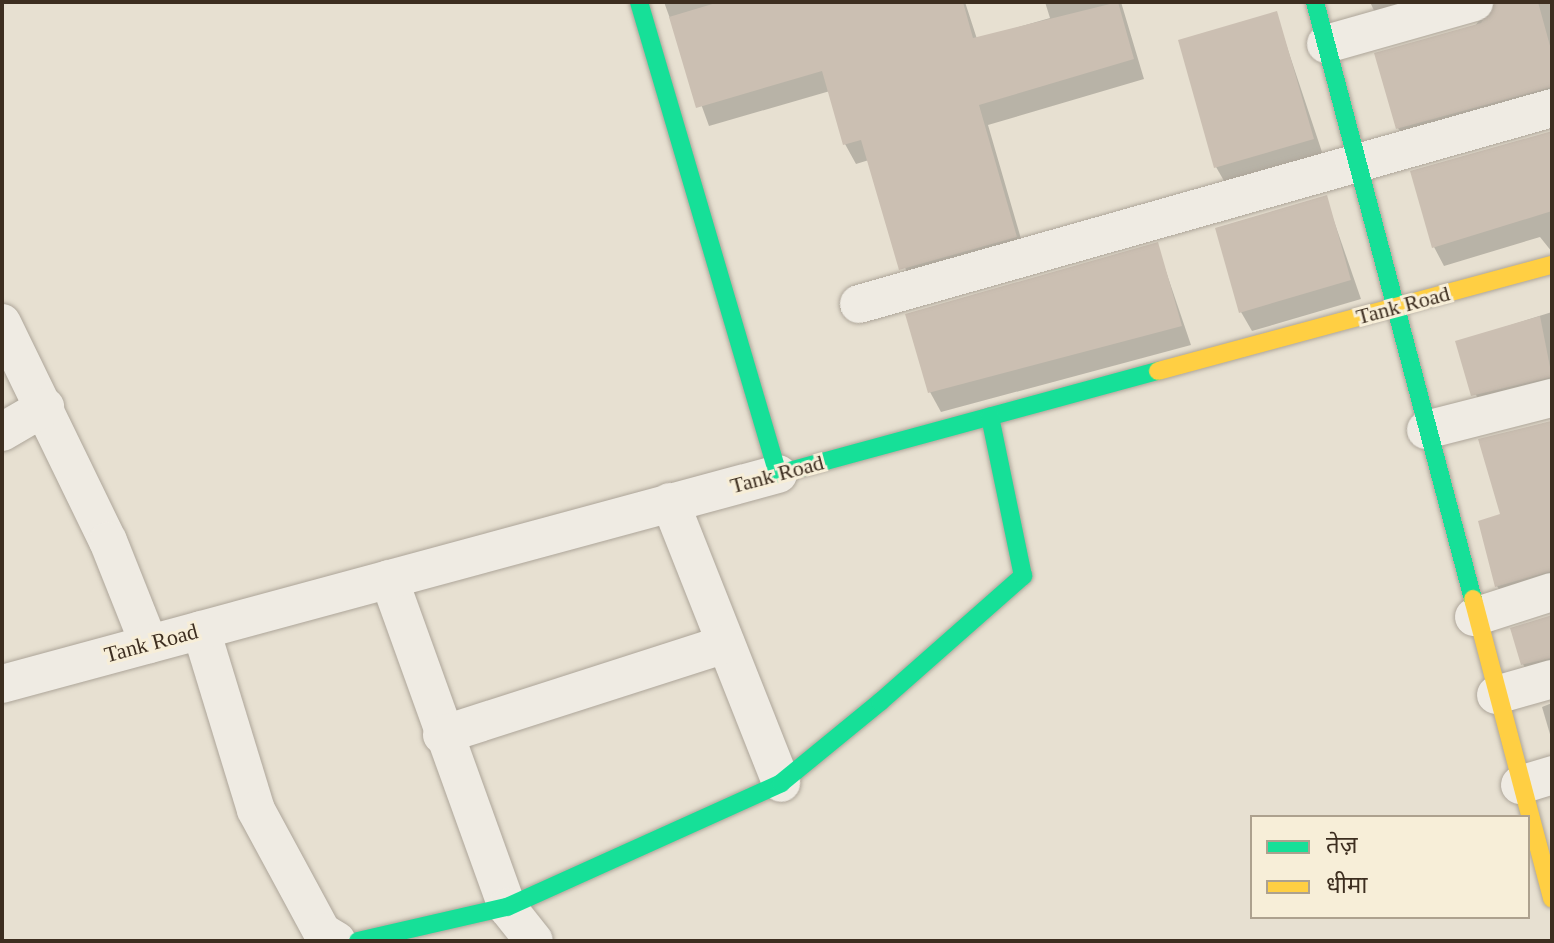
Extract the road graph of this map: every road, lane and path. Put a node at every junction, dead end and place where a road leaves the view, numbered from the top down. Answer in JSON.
{"nodes":[{"id":1,"x":639,"y":2,"type":"edge"},
{"id":2,"x":1315,"y":2,"type":"edge"},
{"id":3,"x":1474,"y":2,"type":"edge"},
{"id":4,"x":1326,"y":44,"type":"junction"},
{"id":5,"x":1552,"y":108,"type":"edge"},
{"id":6,"x":1354,"y":160,"type":"junction"},
{"id":7,"x":1552,"y":265,"type":"edge"},
{"id":8,"x":859,"y":304,"type":"dead end"},
{"id":9,"x":1394,"y":308,"type":"junction"},
{"id":10,"x":2,"y":323,"type":"edge"},
{"id":11,"x":1552,"y":398,"type":"edge"},
{"id":12,"x":45,"y":407,"type":"junction"},
{"id":13,"x":990,"y":416,"type":"junction"},
{"id":14,"x":1426,"y":430,"type":"junction"},
{"id":15,"x":2,"y":432,"type":"edge"},
{"id":16,"x":778,"y":474,"type":"junction"},
{"id":17,"x":670,"y":502,"type":"junction"},
{"id":18,"x":389,"y":579,"type":"junction"},
{"id":19,"x":1552,"y":592,"type":"edge"},
{"id":20,"x":1474,"y":617,"type":"junction"},
{"id":21,"x":201,"y":630,"type":"junction"},
{"id":22,"x":149,"y":644,"type":"junction"},
{"id":23,"x":726,"y":644,"type":"junction"},
{"id":24,"x":1552,"y":679,"type":"edge"},
{"id":25,"x":2,"y":684,"type":"edge"},
{"id":26,"x":1496,"y":695,"type":"junction"},
{"id":27,"x":442,"y":735,"type":"junction"},
{"id":28,"x":1536,"y":780,"type":"edge"},
{"id":29,"x":781,"y":783,"type":"junction"},
{"id":30,"x":1549,"y":879,"type":"edge"},
{"id":31,"x":507,"y":907,"type":"junction"},
{"id":32,"x":378,"y":939,"type":"edge"},
{"id":33,"x":337,"y":941,"type":"edge"},
{"id":34,"x":534,"y":941,"type":"edge"}],
"edges":[{"from":1,"to":16,"type":"street"},
{"from":2,"to":4,"type":"street"},
{"from":3,"to":4,"type":"street"},
{"from":4,"to":6,"type":"street"},
{"from":5,"to":6,"type":"street"},
{"from":6,"to":8,"type":"street"},
{"from":6,"to":9,"type":"street"},
{"from":7,"to":9,"type":"street","name":"Tank Road"},
{"from":9,"to":13,"type":"street","name":"Tank Road"},
{"from":9,"to":14,"type":"street"},
{"from":10,"to":12,"type":"street"},
{"from":11,"to":14,"type":"street"},
{"from":12,"to":15,"type":"street"},
{"from":12,"to":22,"type":"street"},
{"from":13,"to":16,"type":"street","name":"Tank Road"},
{"from":13,"to":29,"type":"street"},
{"from":14,"to":20,"type":"street"},
{"from":16,"to":17,"type":"street","name":"Tank Road"},
{"from":17,"to":18,"type":"street","name":"Tank Road"},
{"from":17,"to":23,"type":"street"},
{"from":18,"to":21,"type":"street","name":"Tank Road"},
{"from":18,"to":27,"type":"street"},
{"from":19,"to":20,"type":"street"},
{"from":20,"to":26,"type":"street"},
{"from":21,"to":22,"type":"street","name":"Tank Road"},
{"from":21,"to":33,"type":"street"},
{"from":22,"to":25,"type":"street","name":"Tank Road"},
{"from":23,"to":27,"type":"street"},
{"from":23,"to":29,"type":"street"},
{"from":24,"to":26,"type":"street"},
{"from":26,"to":28,"type":"street"},
{"from":27,"to":31,"type":"street"},
{"from":28,"to":30,"type":"street"},
{"from":29,"to":31,"type":"street"},
{"from":31,"to":32,"type":"street"},
{"from":31,"to":34,"type":"street"}]}
